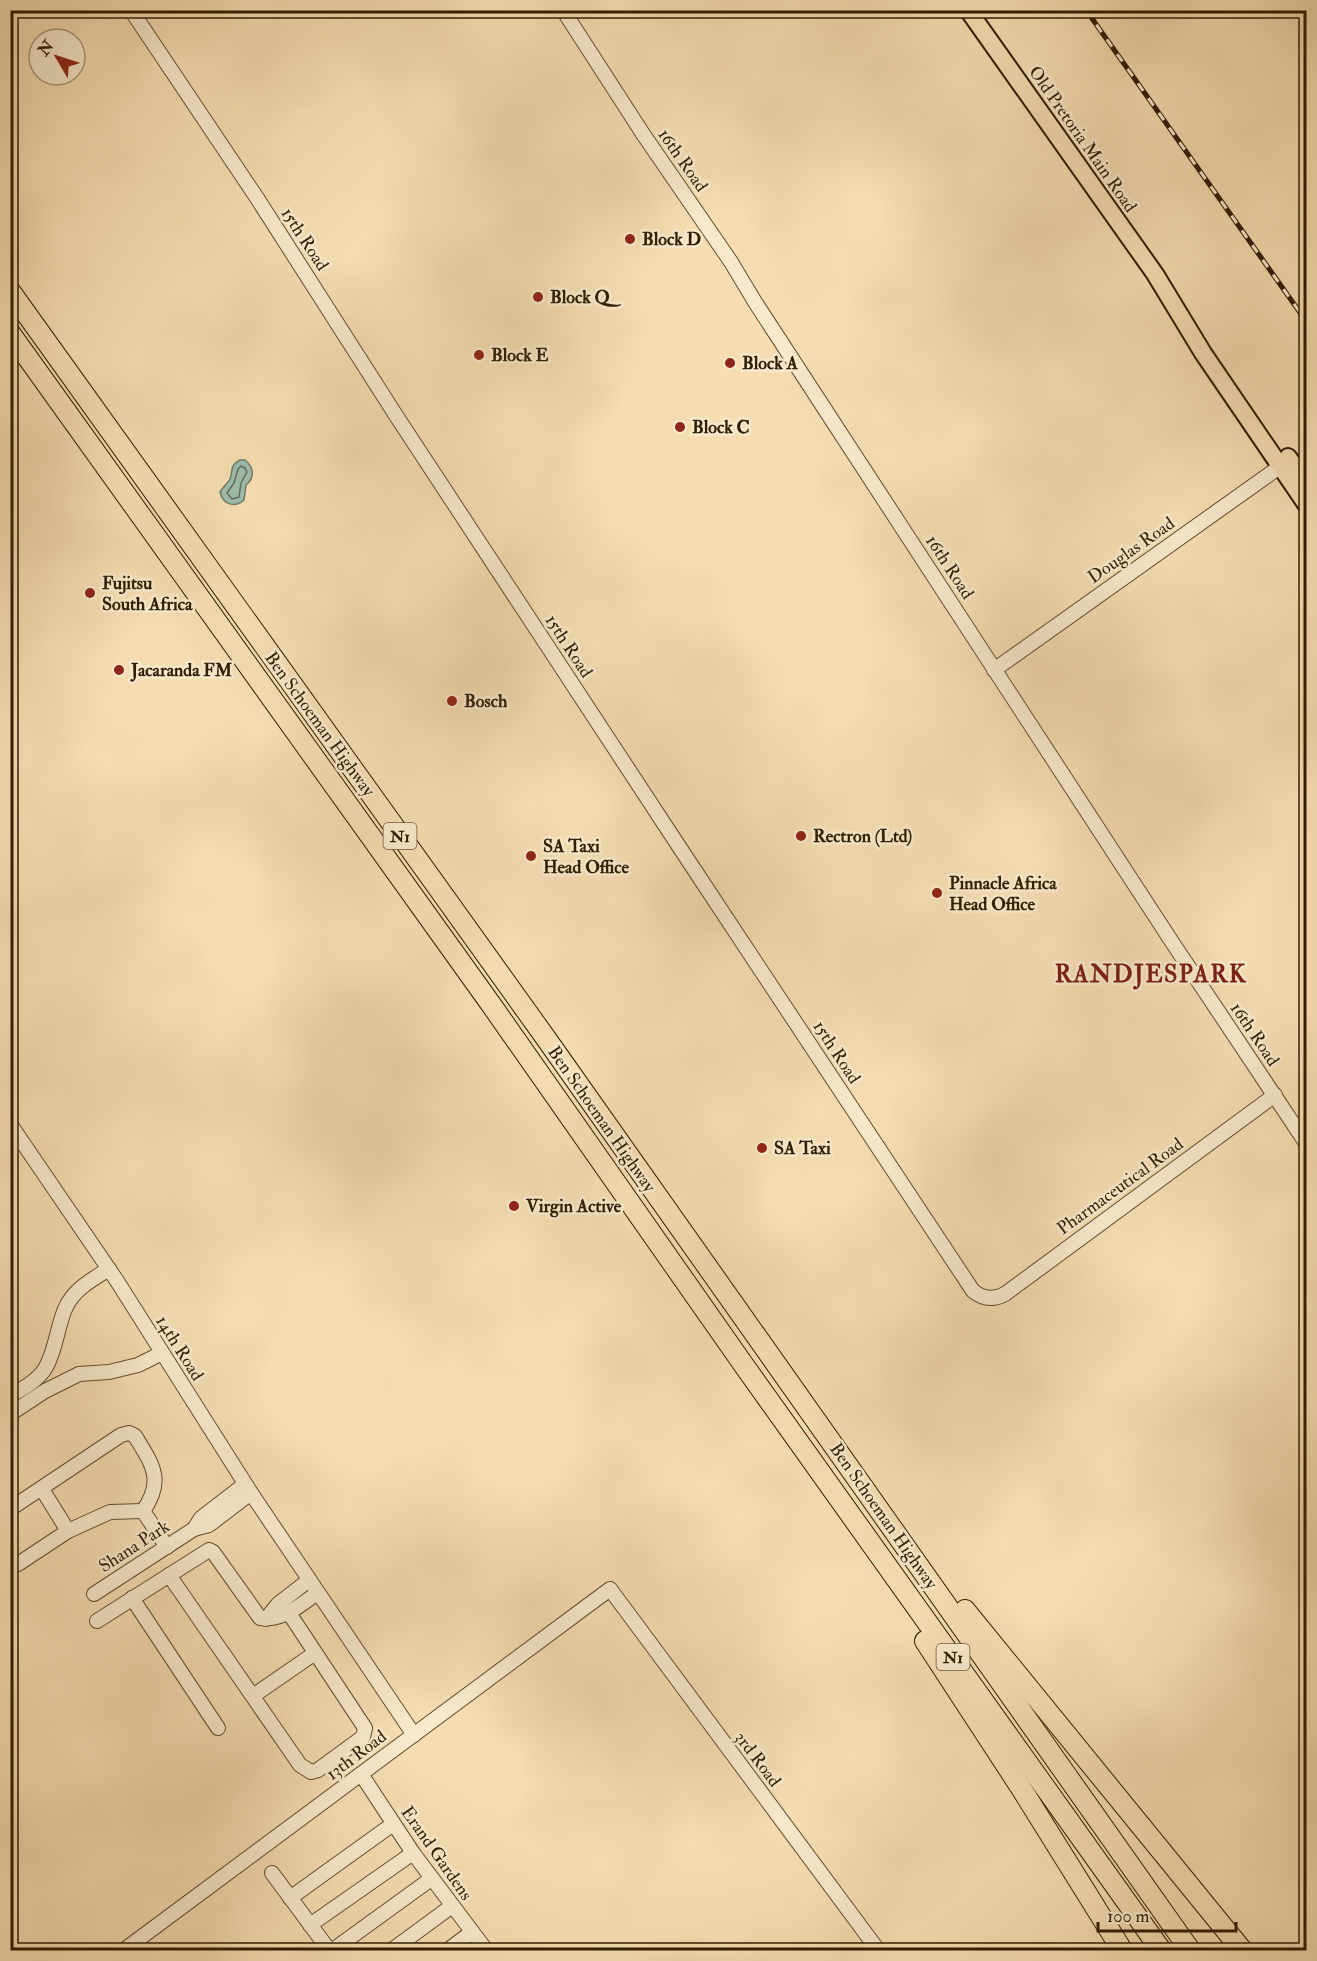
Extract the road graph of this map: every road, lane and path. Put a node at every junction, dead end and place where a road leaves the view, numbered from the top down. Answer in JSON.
{"nodes":[{"id":1,"x":131,"y":10,"type":"edge"},
{"id":2,"x":563,"y":10,"type":"edge"},
{"id":3,"x":968,"y":10,"type":"edge"},
{"id":4,"x":10,"y":291,"type":"edge"},
{"id":5,"x":10,"y":333,"type":"edge"},
{"id":6,"x":1285,"y":463,"type":"junction"},
{"id":7,"x":1306,"y":483,"type":"edge"},
{"id":8,"x":1306,"y":504,"type":"edge"},
{"id":9,"x":994,"y":670,"type":"junction"},
{"id":10,"x":1275,"y":1095,"type":"junction"},
{"id":11,"x":10,"y":1124,"type":"edge"},
{"id":12,"x":1306,"y":1143,"type":"edge"},
{"id":13,"x":109,"y":1269,"type":"junction"},
{"id":14,"x":983,"y":1297,"type":"joint"},
{"id":15,"x":162,"y":1353,"type":"junction"},
{"id":16,"x":743,"y":1364,"type":"junction"},
{"id":17,"x":10,"y":1396,"type":"edge"},
{"id":18,"x":10,"y":1414,"type":"edge"},
{"id":19,"x":838,"y":1451,"type":"junction"},
{"id":20,"x":42,"y":1489,"type":"junction"},
{"id":21,"x":248,"y":1489,"type":"junction"},
{"id":22,"x":10,"y":1509,"type":"edge"},
{"id":23,"x":143,"y":1512,"type":"junction"},
{"id":24,"x":68,"y":1531,"type":"junction"},
{"id":25,"x":167,"y":1547,"type":"junction"},
{"id":26,"x":18,"y":1564,"type":"dead end"},
{"id":27,"x":169,"y":1575,"type":"junction"},
{"id":28,"x":309,"y":1580,"type":"junction"},
{"id":29,"x":610,"y":1589,"type":"joint"},
{"id":30,"x":317,"y":1593,"type":"junction"},
{"id":31,"x":94,"y":1594,"type":"dead end"},
{"id":32,"x":132,"y":1598,"type":"junction"},
{"id":33,"x":294,"y":1609,"type":"junction"},
{"id":34,"x":266,"y":1619,"type":"junction"},
{"id":35,"x":97,"y":1621,"type":"dead end"},
{"id":36,"x":315,"y":1653,"type":"junction"},
{"id":37,"x":253,"y":1696,"type":"junction"},
{"id":38,"x":218,"y":1728,"type":"dead end"},
{"id":39,"x":414,"y":1735,"type":"junction"},
{"id":40,"x":361,"y":1774,"type":"junction"},
{"id":41,"x":393,"y":1824,"type":"junction"},
{"id":42,"x":412,"y":1853,"type":"junction"},
{"id":43,"x":272,"y":1873,"type":"dead end"},
{"id":44,"x":431,"y":1879,"type":"junction"},
{"id":45,"x":290,"y":1898,"type":"junction"},
{"id":46,"x":452,"y":1906,"type":"junction"},
{"id":47,"x":310,"y":1925,"type":"junction"},
{"id":48,"x":472,"y":1932,"type":"junction"},
{"id":49,"x":124,"y":1950,"type":"edge"},
{"id":50,"x":331,"y":1950,"type":"edge"},
{"id":51,"x":392,"y":1950,"type":"edge"},
{"id":52,"x":448,"y":1950,"type":"edge"},
{"id":53,"x":486,"y":1950,"type":"edge"},
{"id":54,"x":878,"y":1950,"type":"edge"},
{"id":55,"x":1122,"y":1950,"type":"edge"},
{"id":56,"x":1161,"y":1950,"type":"edge"},
{"id":57,"x":1191,"y":1950,"type":"edge"},
{"id":58,"x":1242,"y":1950,"type":"edge"}],
"edges":[{"from":1,"to":14,"type":"street","name":"15th Road"},
{"from":2,"to":9,"type":"street","name":"16th Road"},
{"from":3,"to":6,"type":"main road","name":"Old Pretoria Main Road"},
{"from":4,"to":19,"type":"highway","name":"Ben Schoeman Highway","number":"N1"},
{"from":5,"to":16,"type":"highway","name":"Ben Schoeman Highway","number":"N1"},
{"from":6,"to":7,"type":"main road","name":"Old Pretoria Main Road"},
{"from":6,"to":8,"type":"main road","name":"Old Pretoria Main Road"},
{"from":6,"to":9,"type":"street","name":"Douglas Road"},
{"from":9,"to":10,"type":"street","name":"16th Road"},
{"from":10,"to":12,"type":"street","name":"16th Road"},
{"from":10,"to":14,"type":"street","name":"Pharmaceutical Road"},
{"from":11,"to":13,"type":"street","name":"14th Road"},
{"from":13,"to":15,"type":"street","name":"14th Road"},
{"from":13,"to":17,"type":"street"},
{"from":15,"to":18,"type":"street"},
{"from":15,"to":21,"type":"street","name":"14th Road"},
{"from":16,"to":55,"type":"highway"},
{"from":16,"to":56,"type":"highway","name":"Ben Schoeman Highway","number":"N1"},
{"from":19,"to":57,"type":"highway","name":"Ben Schoeman Highway","number":"N1"},
{"from":19,"to":58,"type":"highway"},
{"from":20,"to":22,"type":"street"},
{"from":20,"to":23,"type":"street"},
{"from":20,"to":24,"type":"street"},
{"from":21,"to":25,"type":"street","name":"Shana Park"},
{"from":21,"to":28,"type":"street","name":"14th Road"},
{"from":23,"to":24,"type":"street"},
{"from":23,"to":25,"type":"street"},
{"from":24,"to":26,"type":"street"},
{"from":25,"to":31,"type":"street","name":"Shana Park"},
{"from":27,"to":32,"type":"street"},
{"from":27,"to":34,"type":"street"},
{"from":27,"to":37,"type":"street"},
{"from":28,"to":30,"type":"street","name":"14th Road"},
{"from":28,"to":34,"type":"street"},
{"from":29,"to":39,"type":"street","name":"13th Road"},
{"from":29,"to":54,"type":"street","name":"3rd Road"},
{"from":30,"to":33,"type":"street"},
{"from":30,"to":39,"type":"street","name":"14th Road"},
{"from":32,"to":35,"type":"street"},
{"from":32,"to":38,"type":"street"},
{"from":33,"to":34,"type":"street"},
{"from":33,"to":36,"type":"street"},
{"from":36,"to":37,"type":"street"},
{"from":36,"to":37,"type":"street"},
{"from":39,"to":40,"type":"street","name":"13th Road"},
{"from":40,"to":41,"type":"street","name":"Erand Gardens"},
{"from":40,"to":49,"type":"street","name":"13th Road"},
{"from":41,"to":42,"type":"street","name":"Erand Gardens"},
{"from":41,"to":45,"type":"street"},
{"from":42,"to":44,"type":"street","name":"Erand Gardens"},
{"from":42,"to":47,"type":"street"},
{"from":43,"to":45,"type":"street"},
{"from":44,"to":46,"type":"street","name":"Erand Gardens"},
{"from":44,"to":50,"type":"street"},
{"from":45,"to":47,"type":"street"},
{"from":46,"to":48,"type":"street","name":"Erand Gardens"},
{"from":46,"to":51,"type":"street"},
{"from":47,"to":50,"type":"street"},
{"from":48,"to":52,"type":"street"},
{"from":48,"to":53,"type":"street","name":"Erand Gardens"}]}
